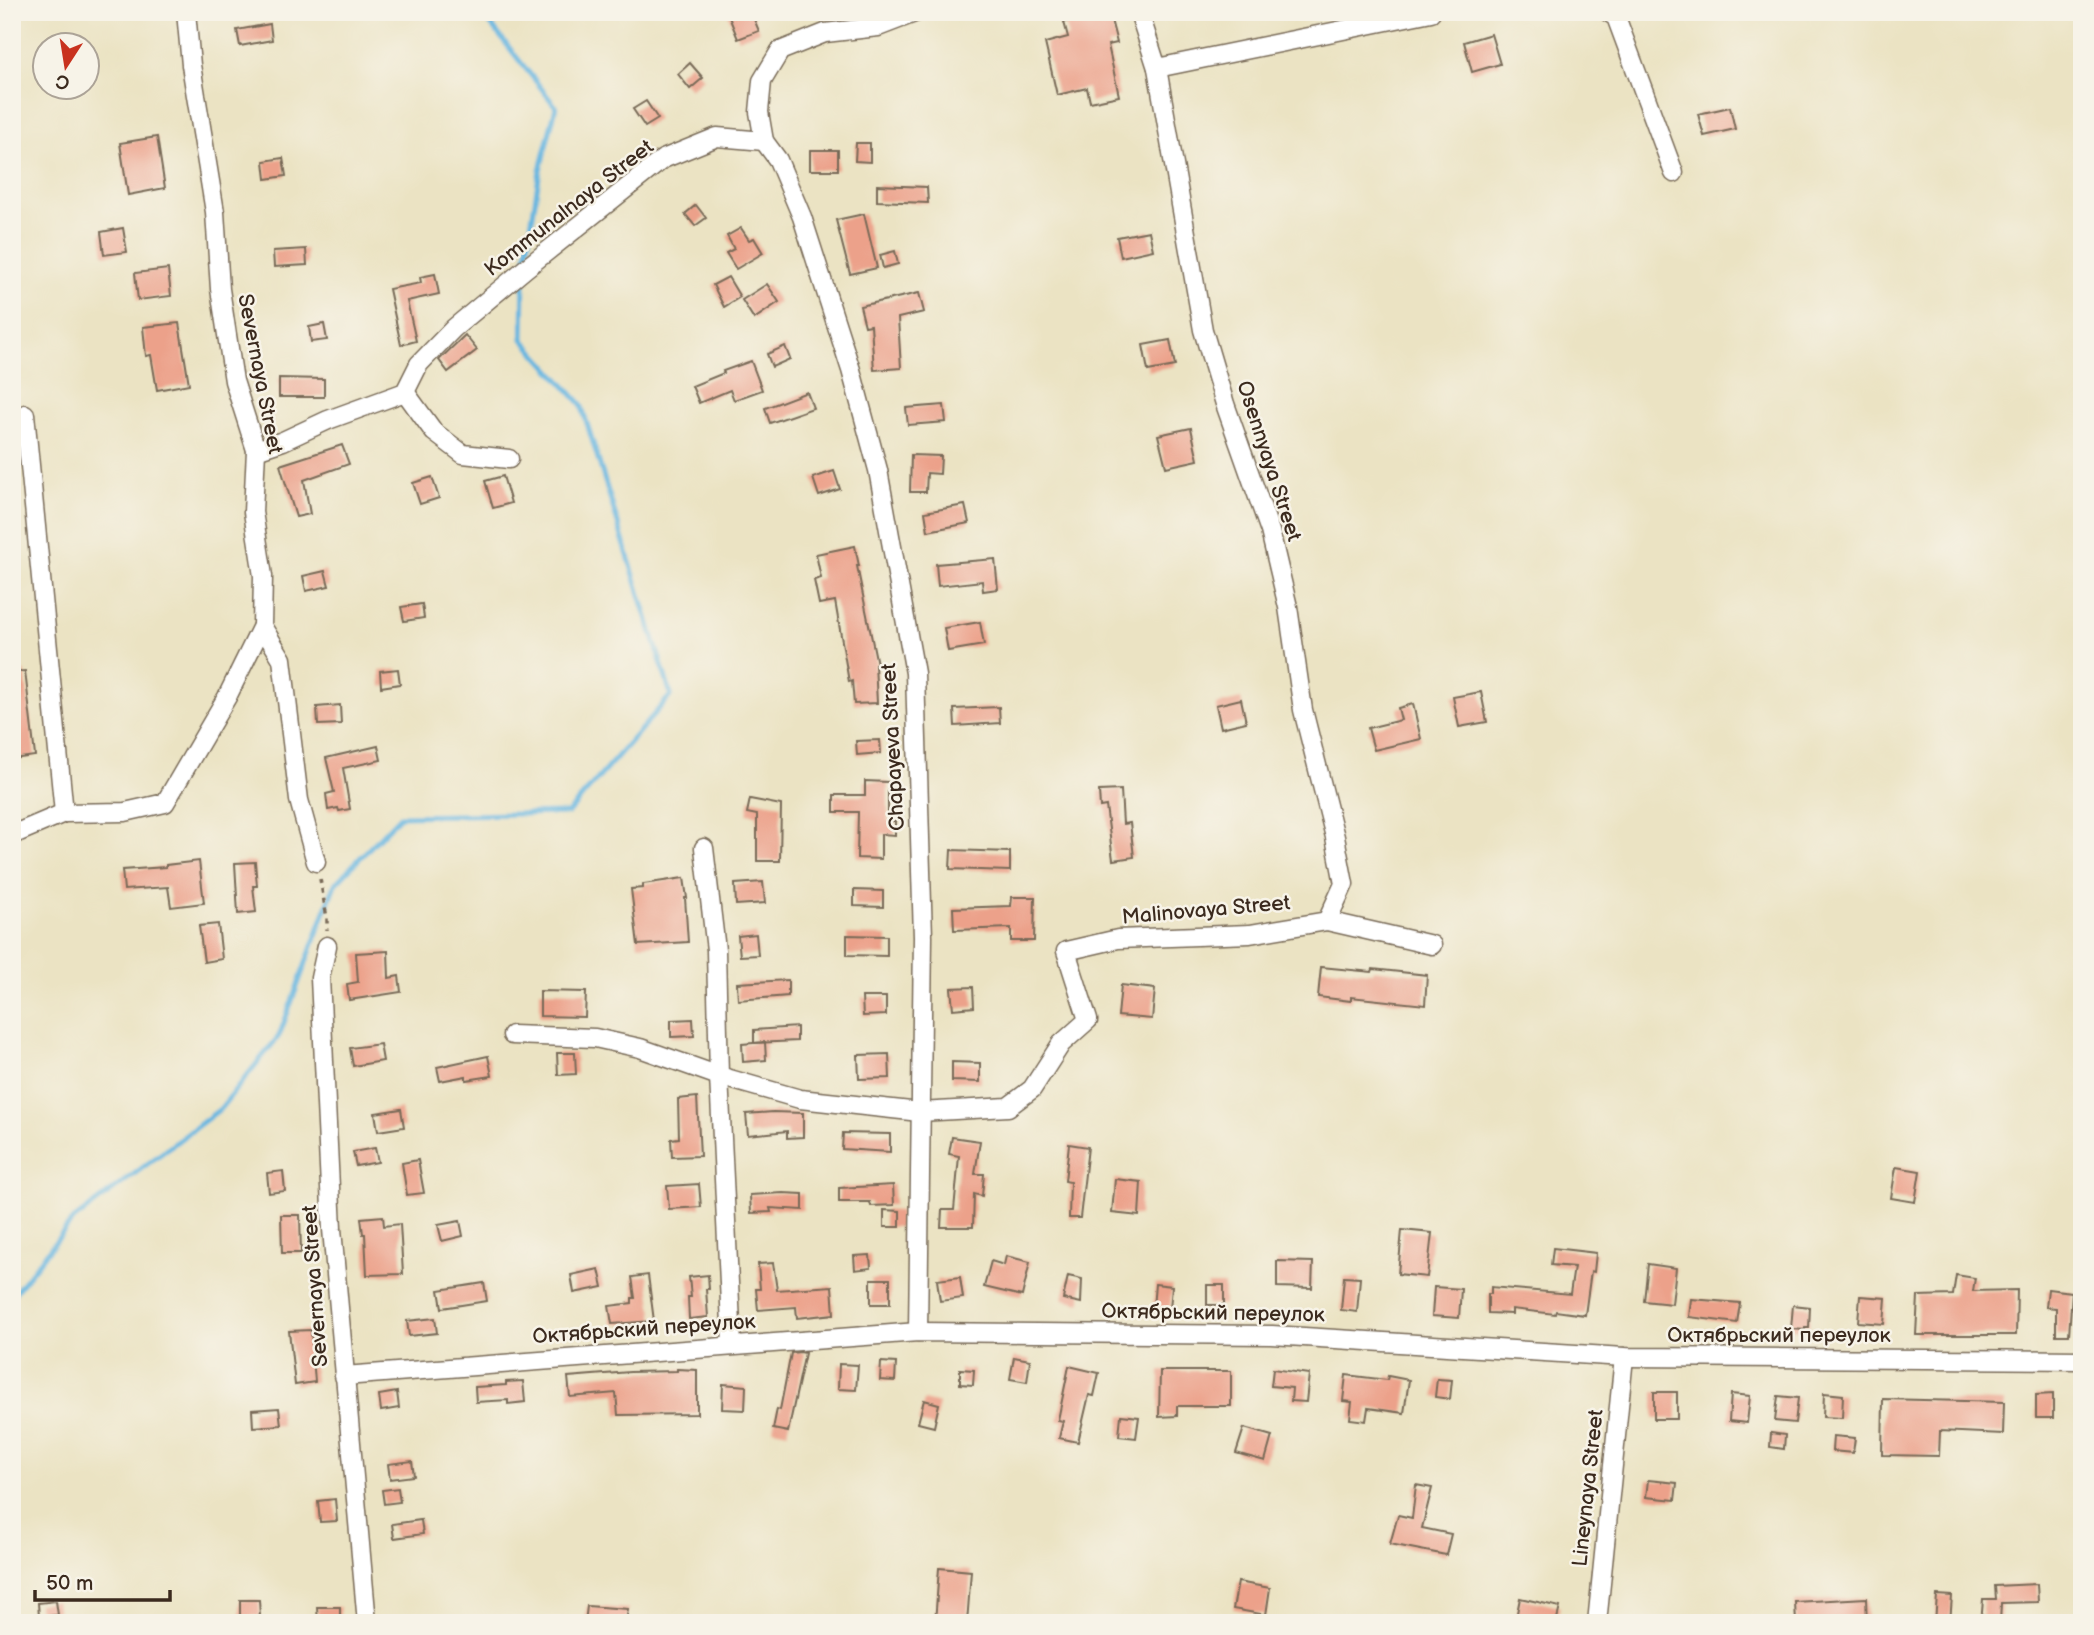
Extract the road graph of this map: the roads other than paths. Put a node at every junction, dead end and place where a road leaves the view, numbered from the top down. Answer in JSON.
{"nodes":[{"id":1,"x":186,"y":12,"type":"edge"},
{"id":2,"x":917,"y":12,"type":"edge"},
{"id":3,"x":1139,"y":12,"type":"edge"},
{"id":4,"x":1431,"y":12,"type":"edge"},
{"id":5,"x":1608,"y":12,"type":"edge"},
{"id":6,"x":1157,"y":68,"type":"junction"},
{"id":7,"x":764,"y":141,"type":"junction"},
{"id":8,"x":1674,"y":173,"type":"dead end"},
{"id":9,"x":405,"y":392,"type":"junction"},
{"id":10,"x":25,"y":414,"type":"dead end"},
{"id":11,"x":256,"y":450,"type":"junction"},
{"id":12,"x":509,"y":459,"type":"dead end"},
{"id":13,"x":262,"y":626,"type":"junction"},
{"id":14,"x":64,"y":813,"type":"junction"},
{"id":15,"x":12,"y":835,"type":"edge"},
{"id":16,"x":704,"y":848,"type":"dead end"},
{"id":17,"x":316,"y":862,"type":"dead end"},
{"id":18,"x":1327,"y":921,"type":"junction"},
{"id":19,"x":1433,"y":944,"type":"dead end"},
{"id":20,"x":327,"y":946,"type":"dead end"},
{"id":21,"x":512,"y":1035,"type":"dead end"},
{"id":22,"x":719,"y":1076,"type":"junction"},
{"id":23,"x":920,"y":1112,"type":"junction"},
{"id":24,"x":918,"y":1332,"type":"junction"},
{"id":25,"x":732,"y":1345,"type":"junction"},
{"id":26,"x":1625,"y":1357,"type":"junction"},
{"id":27,"x":2082,"y":1360,"type":"edge"},
{"id":28,"x":344,"y":1376,"type":"junction"},
{"id":29,"x":367,"y":1623,"type":"edge"},
{"id":30,"x":1597,"y":1623,"type":"edge"}],
"edges":[{"from":1,"to":11,"type":"street","name":"Severnaya Street"},
{"from":2,"to":7,"type":"street"},
{"from":3,"to":6,"type":"street","name":"Osennyaya Street"},
{"from":4,"to":6,"type":"street"},
{"from":5,"to":8,"type":"street"},
{"from":6,"to":18,"type":"street","name":"Osennyaya Street"},
{"from":7,"to":9,"type":"street","name":"Kommunalnaya Street"},
{"from":7,"to":23,"type":"street","name":"Chapayeva Street"},
{"from":9,"to":11,"type":"street"},
{"from":9,"to":12,"type":"street"},
{"from":10,"to":14,"type":"street"},
{"from":11,"to":13,"type":"street","name":"Severnaya Street"},
{"from":13,"to":14,"type":"street"},
{"from":13,"to":17,"type":"street"},
{"from":14,"to":15,"type":"street"},
{"from":16,"to":22,"type":"street"},
{"from":18,"to":19,"type":"street","name":"Malinovaya Street"},
{"from":18,"to":23,"type":"street","name":"Malinovaya Street"},
{"from":20,"to":28,"type":"street","name":"Severnaya Street"},
{"from":21,"to":22,"type":"street"},
{"from":22,"to":23,"type":"street"},
{"from":22,"to":25,"type":"street"},
{"from":23,"to":24,"type":"street","name":"Chapayeva Street"},
{"from":24,"to":25,"type":"street","name":"Октябрьский переулок"},
{"from":24,"to":26,"type":"street","name":"Октябрьский переулок"},
{"from":25,"to":28,"type":"street","name":"Октябрьский переулок"},
{"from":26,"to":27,"type":"street","name":"Октябрьский переулок"},
{"from":26,"to":30,"type":"street","name":"Lineynaya Street"},
{"from":28,"to":29,"type":"street","name":"Severnaya Street"}]}
